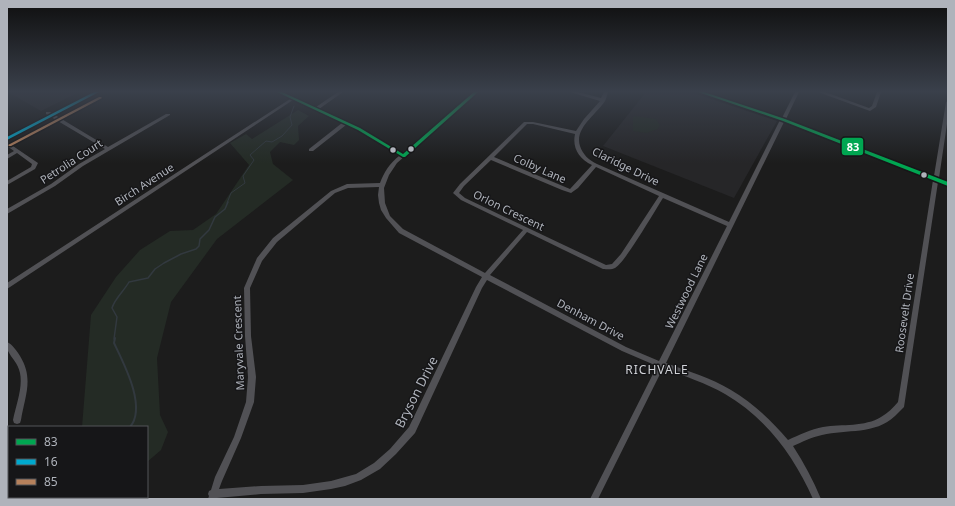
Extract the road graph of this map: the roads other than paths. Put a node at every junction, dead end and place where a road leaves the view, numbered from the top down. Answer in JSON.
{"nodes":[{"id":1,"x":46,"y":116,"type":"edge"},
{"id":2,"x":47,"y":116,"type":"edge"},
{"id":3,"x":53,"y":116,"type":"edge"},
{"id":4,"x":167,"y":116,"type":"edge"},
{"id":5,"x":267,"y":116,"type":"edge"},
{"id":6,"x":330,"y":116,"type":"edge"},
{"id":7,"x":449,"y":116,"type":"edge"},
{"id":8,"x":591,"y":116,"type":"edge"},
{"id":9,"x":772,"y":116,"type":"edge"},
{"id":10,"x":786,"y":116,"type":"edge"},
{"id":11,"x":946,"y":116,"type":"edge"},
{"id":12,"x":784,"y":120,"type":"junction"},
{"id":13,"x":345,"y":123,"type":"junction"},
{"id":14,"x":7,"y":133,"type":"edge"},
{"id":15,"x":577,"y":133,"type":"junction"},
{"id":16,"x":7,"y":139,"type":"edge"},
{"id":17,"x":7,"y":144,"type":"edge"},
{"id":18,"x":108,"y":149,"type":"junction"},
{"id":19,"x":311,"y":150,"type":"dead end"},
{"id":20,"x":17,"y":151,"type":"junction"},
{"id":21,"x":403,"y":156,"type":"junction"},
{"id":22,"x":7,"y":157,"type":"edge"},
{"id":23,"x":490,"y":157,"type":"junction"},
{"id":24,"x":595,"y":165,"type":"junction"},
{"id":25,"x":936,"y":179,"type":"junction"},
{"id":26,"x":7,"y":183,"type":"edge"},
{"id":27,"x":948,"y":184,"type":"edge"},
{"id":28,"x":381,"y":185,"type":"junction"},
{"id":29,"x":662,"y":194,"type":"junction"},
{"id":30,"x":7,"y":212,"type":"edge"},
{"id":31,"x":730,"y":225,"type":"junction"},
{"id":32,"x":526,"y":230,"type":"junction"},
{"id":33,"x":486,"y":276,"type":"junction"},
{"id":34,"x":7,"y":286,"type":"edge"},
{"id":35,"x":7,"y":345,"type":"edge"},
{"id":36,"x":662,"y":364,"type":"junction"},
{"id":37,"x":17,"y":420,"type":"dead end"},
{"id":38,"x":787,"y":445,"type":"junction"},
{"id":39,"x":212,"y":497,"type":"edge"},
{"id":40,"x":594,"y":499,"type":"edge"},
{"id":41,"x":818,"y":499,"type":"edge"}],
"edges":[{"from":1,"to":14,"type":"main road"},
{"from":2,"to":16,"type":"main road"},
{"from":3,"to":18,"type":"street"},
{"from":4,"to":18,"type":"street","name":"Petrolia Court"},
{"from":5,"to":34,"type":"street","name":"Birch Avenue"},
{"from":6,"to":13,"type":"street"},
{"from":7,"to":21,"type":"street"},
{"from":8,"to":15,"type":"street"},
{"from":9,"to":12,"type":"street"},
{"from":10,"to":12,"type":"street","name":"Westwood Lane"},
{"from":11,"to":25,"type":"street","name":"Roosevelt Drive"},
{"from":12,"to":25,"type":"street"},
{"from":12,"to":31,"type":"street","name":"Westwood Lane"},
{"from":13,"to":19,"type":"street"},
{"from":13,"to":21,"type":"street"},
{"from":15,"to":23,"type":"street","name":"Orlon Crescent"},
{"from":15,"to":24,"type":"street","name":"Claridge Drive"},
{"from":17,"to":20,"type":"street"},
{"from":18,"to":30,"type":"street","name":"Petrolia Court"},
{"from":20,"to":22,"type":"street"},
{"from":20,"to":26,"type":"street"},
{"from":21,"to":28,"type":"street"},
{"from":23,"to":24,"type":"street","name":"Colby Lane"},
{"from":23,"to":32,"type":"street","name":"Orlon Crescent"},
{"from":24,"to":29,"type":"street","name":"Claridge Drive"},
{"from":25,"to":27,"type":"street"},
{"from":25,"to":38,"type":"street","name":"Roosevelt Drive"},
{"from":28,"to":33,"type":"street","name":"Denham Drive"},
{"from":28,"to":39,"type":"street","name":"Maryvale Crescent"},
{"from":29,"to":31,"type":"street","name":"Claridge Drive"},
{"from":29,"to":32,"type":"street","name":"Orlon Crescent"},
{"from":31,"to":36,"type":"street","name":"Westwood Lane"},
{"from":32,"to":33,"type":"street","name":"Bryson Drive"},
{"from":33,"to":36,"type":"street","name":"Denham Drive"},
{"from":33,"to":39,"type":"street","name":"Bryson Drive"},
{"from":35,"to":37,"type":"street"},
{"from":36,"to":38,"type":"street","name":"Denham Drive"},
{"from":36,"to":40,"type":"street","name":"Westwood Lane"},
{"from":38,"to":41,"type":"street","name":"Denham Drive"}]}
